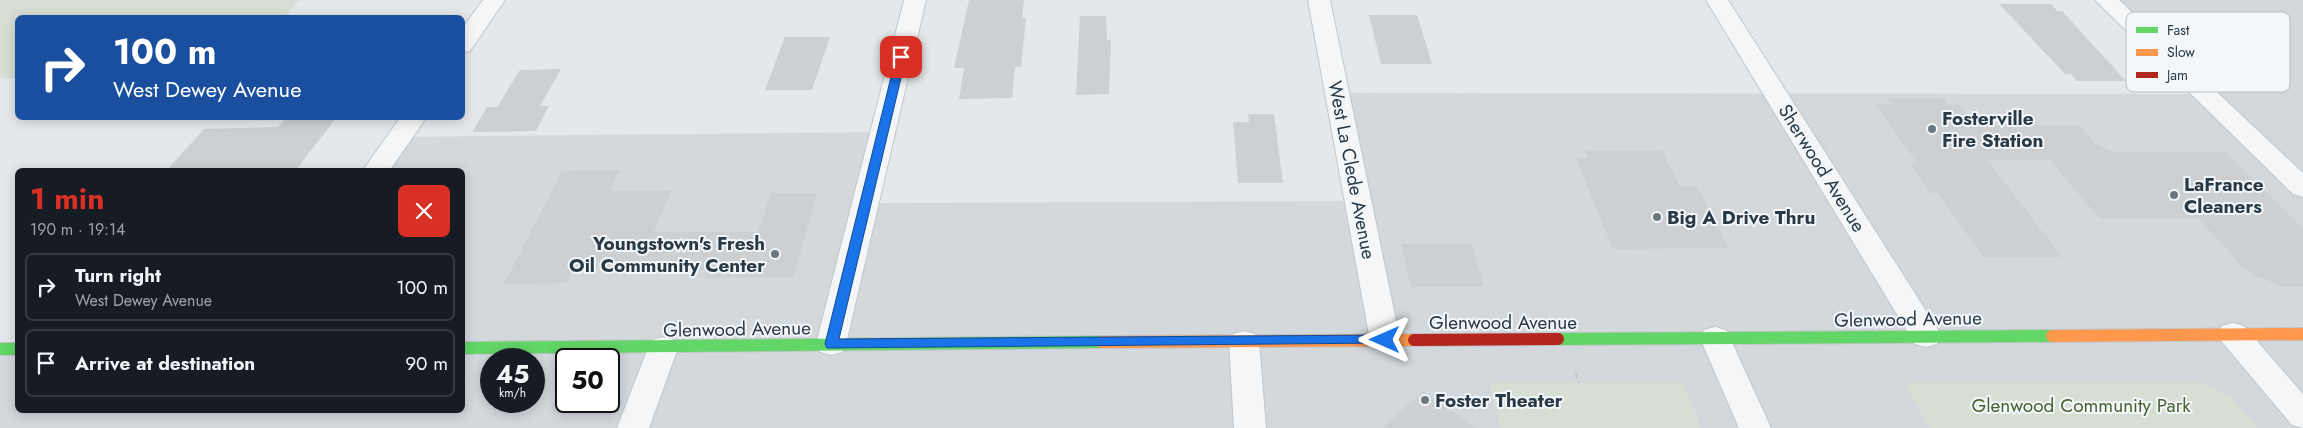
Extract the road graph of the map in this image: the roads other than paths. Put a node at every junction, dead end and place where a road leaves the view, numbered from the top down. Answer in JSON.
{"nodes":[{"id":1,"x":494,"y":0,"type":"edge"},
{"id":2,"x":914,"y":0,"type":"edge"},
{"id":3,"x":1319,"y":0,"type":"edge"},
{"id":4,"x":1717,"y":0,"type":"edge"},
{"id":5,"x":2106,"y":0,"type":"edge"},
{"id":6,"x":2126,"y":19,"type":"edge"},
{"id":7,"x":465,"y":42,"type":"edge"},
{"id":8,"x":2202,"y":92,"type":"edge"},
{"id":9,"x":412,"y":120,"type":"edge"},
{"id":10,"x":377,"y":168,"type":"edge"},
{"id":11,"x":2303,"y":188,"type":"edge"},
{"id":12,"x":2233,"y":334,"type":"junction"},
{"id":13,"x":2303,"y":334,"type":"edge"},
{"id":14,"x":1926,"y":336,"type":"junction"},
{"id":15,"x":1716,"y":338,"type":"junction"},
{"id":16,"x":1385,"y":340,"type":"junction"},
{"id":17,"x":1244,"y":342,"type":"junction"},
{"id":18,"x":831,"y":344,"type":"junction"},
{"id":19,"x":465,"y":348,"type":"edge"},
{"id":20,"x":663,"y":348,"type":"junction"},
{"id":21,"x":0,"y":349,"type":"edge"},
{"id":22,"x":15,"y":349,"type":"edge"},
{"id":23,"x":2303,"y":416,"type":"edge"},
{"id":24,"x":632,"y":428,"type":"edge"},
{"id":25,"x":1250,"y":428,"type":"edge"},
{"id":26,"x":1755,"y":428,"type":"edge"}],
"edges":[{"from":1,"to":7,"type":"street"},
{"from":2,"to":18,"type":"street"},
{"from":3,"to":16,"type":"street","name":"West La Clede Avenue"},
{"from":4,"to":14,"type":"street","name":"Sherwood Avenue"},
{"from":5,"to":6,"type":"street"},
{"from":8,"to":11,"type":"street"},
{"from":9,"to":10,"type":"street"},
{"from":12,"to":13,"type":"main road","name":"Glenwood Avenue"},
{"from":12,"to":14,"type":"main road","name":"Glenwood Avenue"},
{"from":12,"to":23,"type":"street"},
{"from":14,"to":15,"type":"main road","name":"Glenwood Avenue"},
{"from":15,"to":16,"type":"main road","name":"Glenwood Avenue"},
{"from":15,"to":26,"type":"street"},
{"from":16,"to":17,"type":"main road","name":"Glenwood Avenue"},
{"from":17,"to":18,"type":"main road","name":"Glenwood Avenue"},
{"from":17,"to":25,"type":"street"},
{"from":18,"to":20,"type":"main road","name":"Glenwood Avenue"},
{"from":19,"to":20,"type":"main road","name":"Glenwood Avenue"},
{"from":20,"to":24,"type":"street"},
{"from":21,"to":22,"type":"main road"}]}
